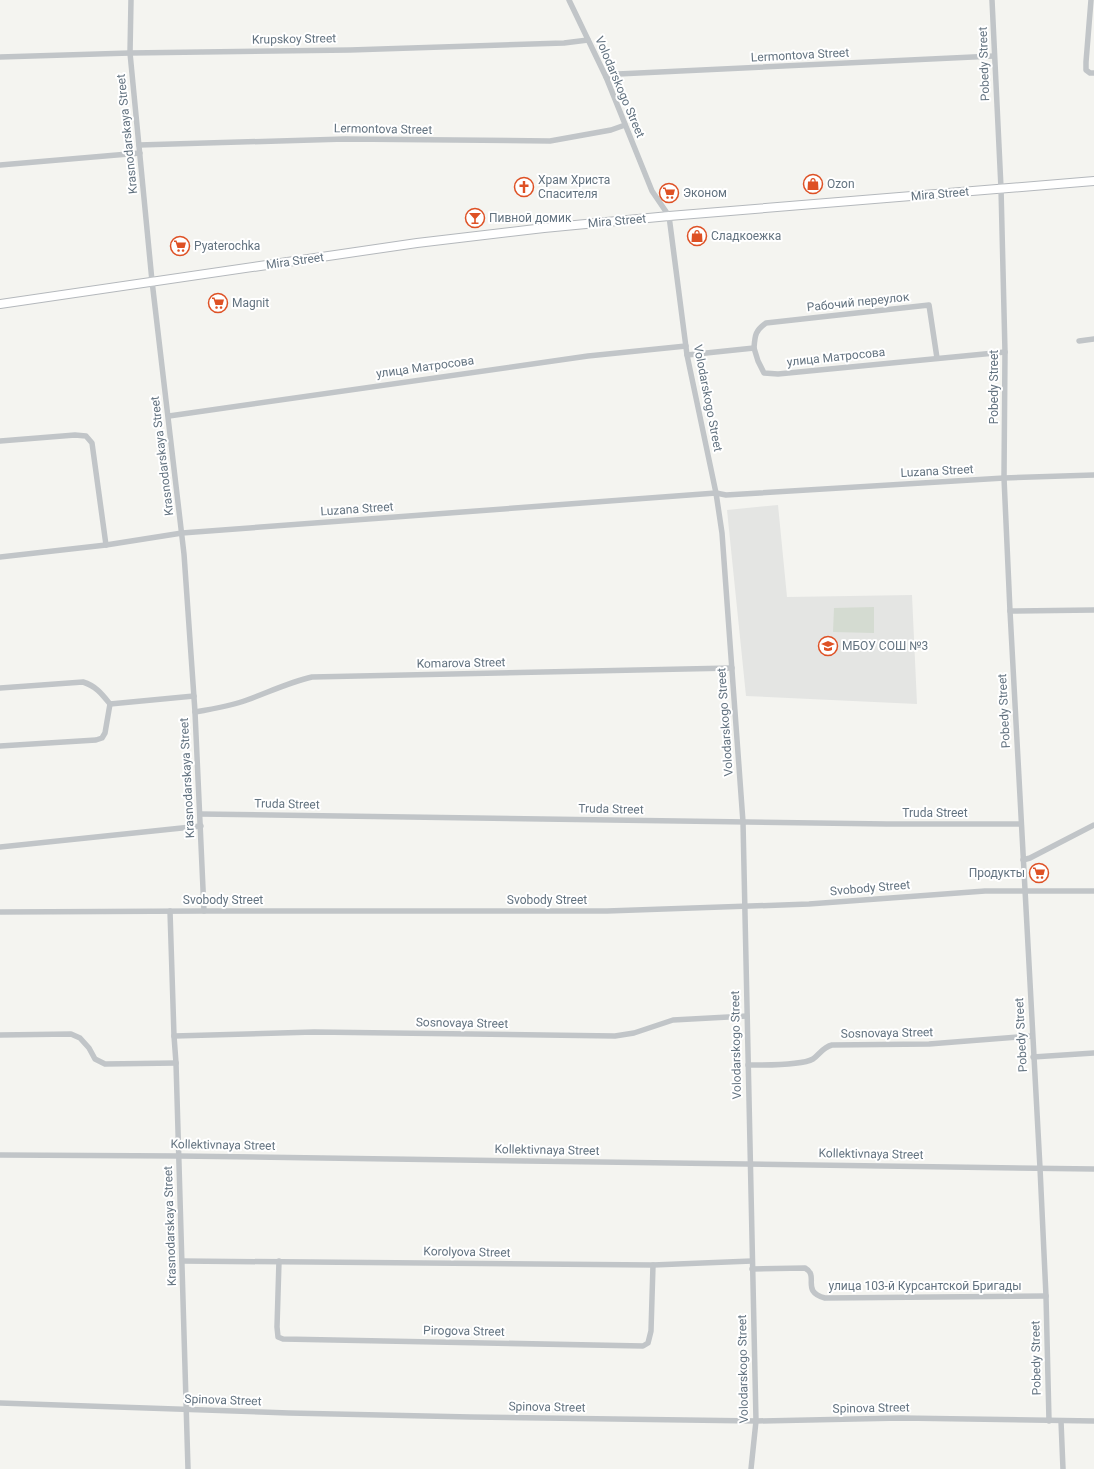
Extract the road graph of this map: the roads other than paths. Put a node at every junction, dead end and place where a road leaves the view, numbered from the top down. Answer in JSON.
{"nodes":[{"id":1,"x":131,"y":0,"type":"edge"},
{"id":2,"x":569,"y":0,"type":"edge"},
{"id":3,"x":992,"y":0,"type":"edge"},
{"id":4,"x":1091,"y":0,"type":"edge"},
{"id":5,"x":588,"y":40,"type":"junction"},
{"id":6,"x":130,"y":53,"type":"junction"},
{"id":7,"x":994,"y":56,"type":"junction"},
{"id":8,"x":0,"y":57,"type":"edge"},
{"id":9,"x":1094,"y":73,"type":"edge"},
{"id":10,"x":606,"y":77,"type":"junction"},
{"id":11,"x":625,"y":125,"type":"junction"},
{"id":12,"x":139,"y":145,"type":"junction"},
{"id":13,"x":140,"y":153,"type":"junction"},
{"id":14,"x":0,"y":165,"type":"edge"},
{"id":15,"x":1094,"y":181,"type":"edge"},
{"id":16,"x":1001,"y":188,"type":"junction"},
{"id":17,"x":669,"y":216,"type":"junction"},
{"id":18,"x":152,"y":281,"type":"junction"},
{"id":19,"x":0,"y":304,"type":"edge"},
{"id":20,"x":1094,"y":339,"type":"edge"},
{"id":21,"x":1079,"y":341,"type":"dead end"},
{"id":22,"x":686,"y":346,"type":"junction"},
{"id":23,"x":754,"y":348,"type":"junction"},
{"id":24,"x":1005,"y":352,"type":"junction"},
{"id":25,"x":687,"y":355,"type":"junction"},
{"id":26,"x":937,"y":358,"type":"junction"},
{"id":27,"x":169,"y":416,"type":"junction"},
{"id":28,"x":0,"y":441,"type":"edge"},
{"id":29,"x":1094,"y":475,"type":"edge"},
{"id":30,"x":1004,"y":478,"type":"junction"},
{"id":31,"x":716,"y":493,"type":"junction"},
{"id":32,"x":182,"y":533,"type":"junction"},
{"id":33,"x":106,"y":545,"type":"junction"},
{"id":34,"x":0,"y":557,"type":"edge"},
{"id":35,"x":1094,"y":610,"type":"edge"},
{"id":36,"x":1010,"y":611,"type":"junction"},
{"id":37,"x":732,"y":668,"type":"junction"},
{"id":38,"x":0,"y":688,"type":"edge"},
{"id":39,"x":194,"y":696,"type":"junction"},
{"id":40,"x":110,"y":704,"type":"junction"},
{"id":41,"x":196,"y":712,"type":"junction"},
{"id":42,"x":0,"y":746,"type":"edge"},
{"id":43,"x":200,"y":814,"type":"junction"},
{"id":44,"x":743,"y":822,"type":"junction"},
{"id":45,"x":1021,"y":824,"type":"junction"},
{"id":46,"x":1094,"y":825,"type":"edge"},
{"id":47,"x":201,"y":826,"type":"junction"},
{"id":48,"x":0,"y":847,"type":"edge"},
{"id":49,"x":1023,"y":860,"type":"junction"},
{"id":50,"x":1025,"y":892,"type":"junction"},
{"id":51,"x":1094,"y":892,"type":"edge"},
{"id":52,"x":744,"y":908,"type":"junction"},
{"id":53,"x":170,"y":911,"type":"junction"},
{"id":54,"x":204,"y":911,"type":"junction"},
{"id":55,"x":0,"y":912,"type":"edge"},
{"id":56,"x":747,"y":1016,"type":"junction"},
{"id":57,"x":0,"y":1035,"type":"edge"},
{"id":58,"x":174,"y":1036,"type":"junction"},
{"id":59,"x":1032,"y":1036,"type":"junction"},
{"id":60,"x":1094,"y":1053,"type":"edge"},
{"id":61,"x":1033,"y":1057,"type":"junction"},
{"id":62,"x":176,"y":1063,"type":"junction"},
{"id":63,"x":748,"y":1065,"type":"junction"},
{"id":64,"x":0,"y":1155,"type":"edge"},
{"id":65,"x":179,"y":1156,"type":"junction"},
{"id":66,"x":749,"y":1163,"type":"junction"},
{"id":67,"x":1040,"y":1168,"type":"junction"},
{"id":68,"x":1094,"y":1169,"type":"edge"},
{"id":69,"x":182,"y":1261,"type":"junction"},
{"id":70,"x":279,"y":1261,"type":"junction"},
{"id":71,"x":752,"y":1261,"type":"junction"},
{"id":72,"x":653,"y":1265,"type":"junction"},
{"id":73,"x":752,"y":1269,"type":"junction"},
{"id":74,"x":1046,"y":1296,"type":"junction"},
{"id":75,"x":0,"y":1403,"type":"edge"},
{"id":76,"x":186,"y":1409,"type":"junction"},
{"id":77,"x":756,"y":1421,"type":"junction"},
{"id":78,"x":1049,"y":1421,"type":"junction"},
{"id":79,"x":1061,"y":1421,"type":"junction"},
{"id":80,"x":1094,"y":1421,"type":"edge"},
{"id":81,"x":188,"y":1469,"type":"edge"},
{"id":82,"x":751,"y":1469,"type":"edge"},
{"id":83,"x":1063,"y":1469,"type":"edge"}],
"edges":[{"from":1,"to":6,"type":"street","name":"Krasnodarskaya Street"},
{"from":2,"to":5,"type":"street","name":"Volodarskogo Street"},
{"from":3,"to":7,"type":"street","name":"Pobedy Street"},
{"from":4,"to":9,"type":"street"},
{"from":5,"to":6,"type":"street","name":"Krupskoy Street"},
{"from":5,"to":10,"type":"street","name":"Volodarskogo Street"},
{"from":6,"to":8,"type":"street","name":"Krupskoy Street"},
{"from":6,"to":12,"type":"street","name":"Krasnodarskaya Street"},
{"from":7,"to":10,"type":"street","name":"Lermontova Street"},
{"from":7,"to":16,"type":"street","name":"Pobedy Street"},
{"from":10,"to":11,"type":"street","name":"Volodarskogo Street"},
{"from":11,"to":12,"type":"street","name":"Lermontova Street"},
{"from":11,"to":17,"type":"street","name":"Volodarskogo Street"},
{"from":12,"to":13,"type":"street","name":"Krasnodarskaya Street"},
{"from":13,"to":14,"type":"street"},
{"from":13,"to":18,"type":"street","name":"Krasnodarskaya Street"},
{"from":15,"to":16,"type":"main road","name":"Mira Street"},
{"from":16,"to":17,"type":"main road","name":"Mira Street"},
{"from":16,"to":24,"type":"street","name":"Pobedy Street"},
{"from":17,"to":18,"type":"main road","name":"Mira Street"},
{"from":17,"to":22,"type":"street","name":"Volodarskogo Street"},
{"from":18,"to":19,"type":"main road","name":"Mira Street"},
{"from":18,"to":27,"type":"street","name":"Krasnodarskaya Street"},
{"from":20,"to":21,"type":"street"},
{"from":22,"to":25,"type":"street","name":"Volodarskogo Street"},
{"from":22,"to":27,"type":"street","name":"улица Матросова"},
{"from":23,"to":25,"type":"street"},
{"from":23,"to":26,"type":"street","name":"улица Матросова"},
{"from":23,"to":26,"type":"street","name":"Рабочий переулок"},
{"from":24,"to":26,"type":"street","name":"улица Матросова"},
{"from":24,"to":30,"type":"street","name":"Pobedy Street"},
{"from":25,"to":31,"type":"street","name":"Volodarskogo Street"},
{"from":27,"to":32,"type":"street","name":"Krasnodarskaya Street"},
{"from":28,"to":33,"type":"street"},
{"from":29,"to":30,"type":"street"},
{"from":30,"to":31,"type":"street","name":"Luzana Street"},
{"from":30,"to":36,"type":"street","name":"Pobedy Street"},
{"from":31,"to":32,"type":"street","name":"Luzana Street"},
{"from":31,"to":37,"type":"street","name":"Volodarskogo Street"},
{"from":32,"to":33,"type":"street","name":"Luzana Street"},
{"from":32,"to":39,"type":"street","name":"Krasnodarskaya Street"},
{"from":33,"to":34,"type":"street","name":"Luzana Street"},
{"from":35,"to":36,"type":"street"},
{"from":36,"to":45,"type":"street","name":"Pobedy Street"},
{"from":37,"to":41,"type":"street","name":"Komarova Street"},
{"from":37,"to":44,"type":"street","name":"Volodarskogo Street"},
{"from":38,"to":40,"type":"street"},
{"from":39,"to":40,"type":"street"},
{"from":39,"to":41,"type":"street","name":"Krasnodarskaya Street"},
{"from":40,"to":42,"type":"street"},
{"from":41,"to":43,"type":"street","name":"Krasnodarskaya Street"},
{"from":43,"to":44,"type":"street","name":"Truda Street"},
{"from":43,"to":47,"type":"street","name":"Krasnodarskaya Street"},
{"from":44,"to":45,"type":"street","name":"Truda Street"},
{"from":44,"to":52,"type":"street","name":"Volodarskogo Street"},
{"from":45,"to":49,"type":"street","name":"Pobedy Street"},
{"from":46,"to":49,"type":"street"},
{"from":47,"to":48,"type":"street"},
{"from":47,"to":54,"type":"street","name":"Krasnodarskaya Street"},
{"from":49,"to":50,"type":"street","name":"Pobedy Street"},
{"from":50,"to":51,"type":"street","name":"Svobody Street"},
{"from":50,"to":52,"type":"street","name":"Svobody Street"},
{"from":50,"to":59,"type":"street","name":"Pobedy Street"},
{"from":52,"to":54,"type":"street","name":"Svobody Street"},
{"from":52,"to":56,"type":"street","name":"Volodarskogo Street"},
{"from":53,"to":54,"type":"street","name":"Svobody Street"},
{"from":53,"to":55,"type":"street","name":"Svobody Street"},
{"from":53,"to":58,"type":"street","name":"Krasnodarskaya Street"},
{"from":56,"to":58,"type":"street","name":"Sosnovaya Street"},
{"from":56,"to":63,"type":"street","name":"Volodarskogo Street"},
{"from":57,"to":62,"type":"street"},
{"from":58,"to":62,"type":"street","name":"Krasnodarskaya Street"},
{"from":59,"to":61,"type":"street","name":"Pobedy Street"},
{"from":59,"to":63,"type":"street","name":"Sosnovaya Street"},
{"from":60,"to":61,"type":"street"},
{"from":61,"to":67,"type":"street","name":"Pobedy Street"},
{"from":62,"to":65,"type":"street","name":"Krasnodarskaya Street"},
{"from":63,"to":66,"type":"street","name":"Volodarskogo Street"},
{"from":64,"to":65,"type":"street","name":"Kollektivnaya Street"},
{"from":65,"to":66,"type":"street","name":"Kollektivnaya Street"},
{"from":65,"to":69,"type":"street","name":"Krasnodarskaya Street"},
{"from":66,"to":67,"type":"street","name":"Kollektivnaya Street"},
{"from":66,"to":71,"type":"street","name":"Volodarskogo Street"},
{"from":67,"to":68,"type":"street","name":"Kollektivnaya Street"},
{"from":67,"to":74,"type":"street","name":"Pobedy Street"},
{"from":69,"to":70,"type":"street","name":"Korolyova Street"},
{"from":69,"to":76,"type":"street","name":"Krasnodarskaya Street"},
{"from":70,"to":72,"type":"street","name":"Korolyova Street"},
{"from":70,"to":72,"type":"street","name":"Pirogova Street"},
{"from":71,"to":72,"type":"street","name":"Korolyova Street"},
{"from":71,"to":73,"type":"street","name":"Volodarskogo Street"},
{"from":73,"to":74,"type":"street","name":"улица 103-й Курсантской Бригады"},
{"from":73,"to":77,"type":"street","name":"Volodarskogo Street"},
{"from":74,"to":78,"type":"street","name":"Pobedy Street"},
{"from":75,"to":76,"type":"street","name":"Spinova Street"},
{"from":76,"to":77,"type":"street","name":"Spinova Street"},
{"from":76,"to":81,"type":"street","name":"Krasnodarskaya Street"},
{"from":77,"to":78,"type":"street","name":"Spinova Street"},
{"from":77,"to":82,"type":"street","name":"Volodarskogo Street"},
{"from":78,"to":79,"type":"street","name":"Spinova Street"},
{"from":79,"to":80,"type":"street","name":"Spinova Street"},
{"from":79,"to":83,"type":"street"}]}
